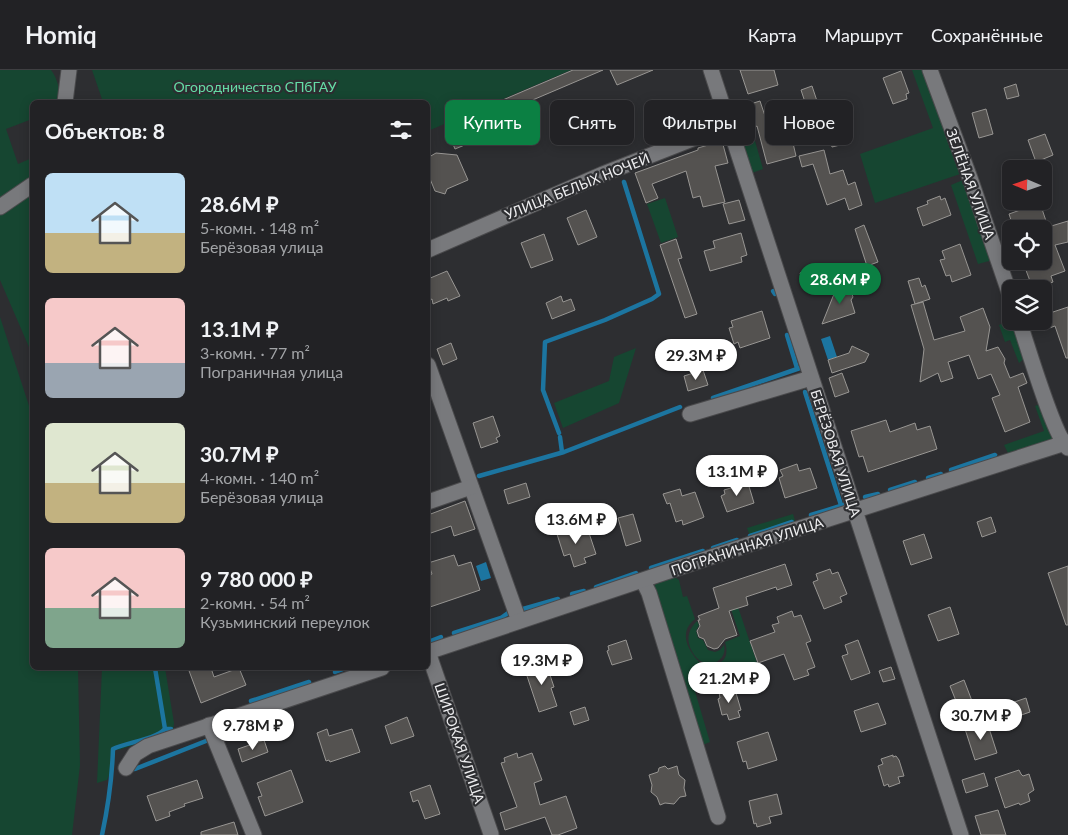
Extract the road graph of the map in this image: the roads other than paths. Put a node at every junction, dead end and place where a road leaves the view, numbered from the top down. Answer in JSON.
{"nodes":[{"id":1,"x":69,"y":70,"type":"edge"},
{"id":2,"x":711,"y":70,"type":"edge"},
{"id":3,"x":930,"y":70,"type":"edge"},
{"id":4,"x":65,"y":100,"type":"edge"},
{"id":5,"x":720,"y":100,"type":"edge"},
{"id":6,"x":679,"y":145,"type":"edge"},
{"id":7,"x":734,"y":145,"type":"edge"},
{"id":8,"x":30,"y":186,"type":"edge"},
{"id":9,"x":0,"y":207,"type":"edge"},
{"id":10,"x":430,"y":249,"type":"edge"},
{"id":11,"x":1005,"y":280,"type":"edge"},
{"id":12,"x":1022,"y":330,"type":"edge"},
{"id":13,"x":430,"y":371,"type":"edge"},
{"id":14,"x":811,"y":378,"type":"junction"},
{"id":15,"x":690,"y":414,"type":"dead end"},
{"id":16,"x":1066,"y":445,"type":"edge"},
{"id":17,"x":471,"y":487,"type":"junction"},
{"id":18,"x":430,"y":501,"type":"edge"},
{"id":19,"x":856,"y":510,"type":"junction"},
{"id":20,"x":643,"y":580,"type":"junction"},
{"id":21,"x":520,"y":621,"type":"junction"},
{"id":22,"x":430,"y":651,"type":"edge"},
{"id":23,"x":430,"y":658,"type":"edge"},
{"id":24,"x":376,"y":670,"type":"edge"},
{"id":25,"x":209,"y":725,"type":"junction"},
{"id":26,"x":126,"y":768,"type":"dead end"},
{"id":27,"x":718,"y":817,"type":"dead end"},
{"id":28,"x":491,"y":834,"type":"dead end"},
{"id":29,"x":254,"y":835,"type":"edge"},
{"id":30,"x":961,"y":835,"type":"edge"}],
"edges":[{"from":1,"to":4,"type":"street"},
{"from":2,"to":5,"type":"street","name":"БЕРЁЗОВАЯ УЛИЦА"},
{"from":3,"to":11,"type":"street","name":"ЗЕЛЁНАЯ УЛИЦА"},
{"from":6,"to":10,"type":"street","name":"УЛИЦА БЕЛЫХ НОЧЕЙ"},
{"from":7,"to":14,"type":"street","name":"БЕРЁЗОВАЯ УЛИЦА"},
{"from":8,"to":9,"type":"street"},
{"from":12,"to":16,"type":"street"},
{"from":13,"to":17,"type":"street"},
{"from":14,"to":15,"type":"street"},
{"from":14,"to":19,"type":"street","name":"БЕРЁЗОВАЯ УЛИЦА"},
{"from":16,"to":19,"type":"street","name":"ПОГРАНИЧНАЯ УЛИЦА"},
{"from":17,"to":18,"type":"street"},
{"from":17,"to":21,"type":"street"},
{"from":19,"to":20,"type":"street","name":"ПОГРАНИЧНАЯ УЛИЦА"},
{"from":19,"to":30,"type":"street","name":"БЕРЁЗОВАЯ УЛИЦА"},
{"from":20,"to":21,"type":"street","name":"ПОГРАНИЧНАЯ УЛИЦА"},
{"from":20,"to":27,"type":"street"},
{"from":21,"to":22,"type":"street","name":"ПОГРАНИЧНАЯ УЛИЦА"},
{"from":23,"to":28,"type":"street","name":"ШИРОКАЯ УЛИЦА"},
{"from":24,"to":25,"type":"street"},
{"from":25,"to":26,"type":"street"},
{"from":25,"to":29,"type":"street"}]}
